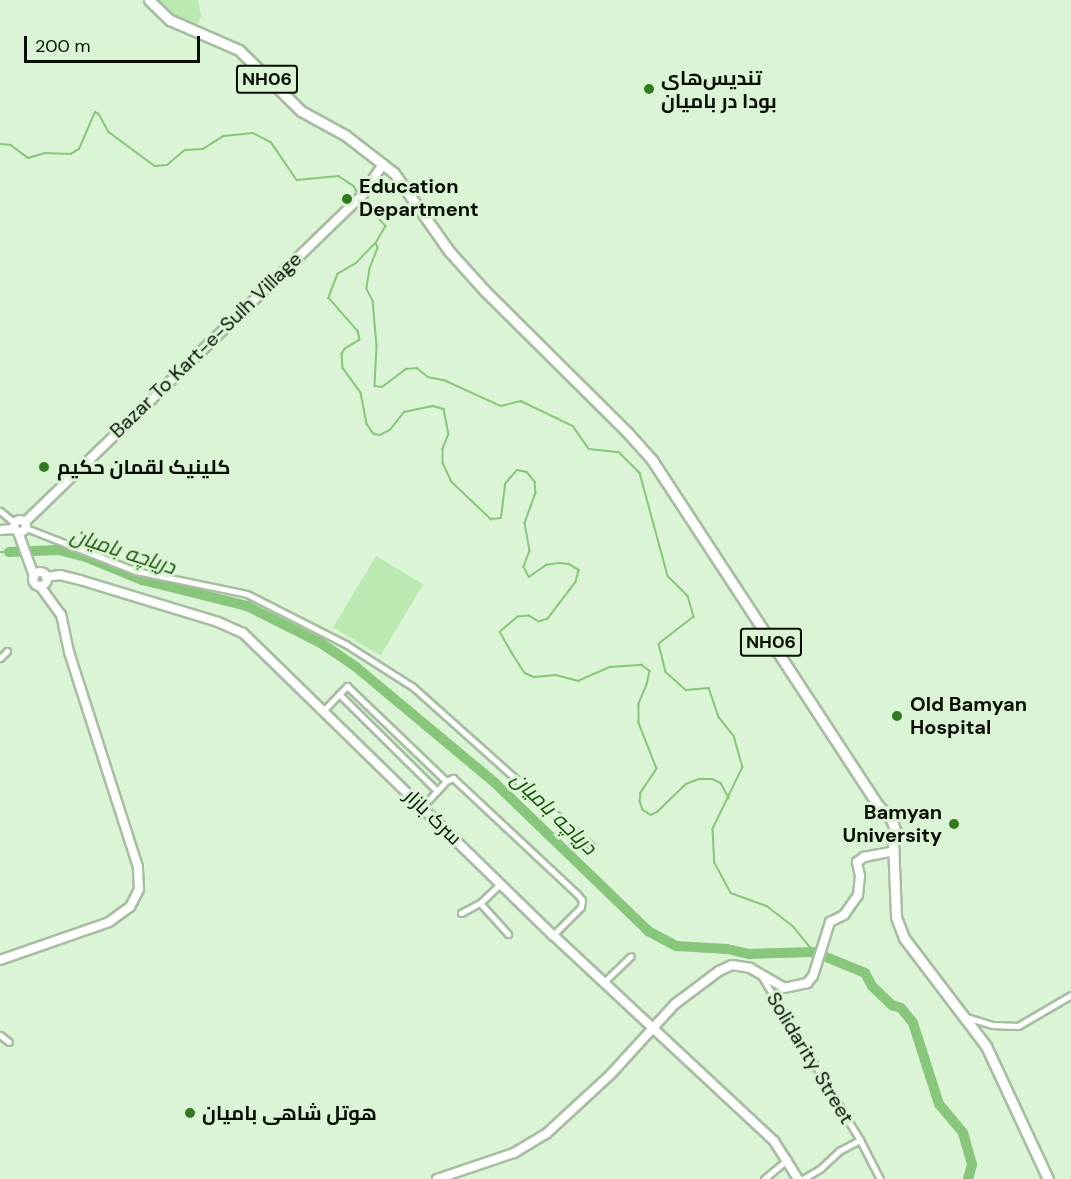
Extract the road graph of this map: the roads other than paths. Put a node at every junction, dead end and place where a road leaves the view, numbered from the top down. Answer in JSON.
{"nodes":[{"id":1,"x":149,"y":0,"type":"edge"},
{"id":2,"x":382,"y":164,"type":"junction"},
{"id":3,"x":0,"y":511,"type":"edge"},
{"id":4,"x":21,"y":528,"type":"junction"},
{"id":5,"x":0,"y":530,"type":"edge"},
{"id":6,"x":36,"y":574,"type":"junction"},
{"id":7,"x":46,"y":577,"type":"junction"},
{"id":8,"x":40,"y":586,"type":"junction"},
{"id":9,"x":7,"y":651,"type":"dead end"},
{"id":10,"x":0,"y":658,"type":"edge"},
{"id":11,"x":339,"y":694,"type":"junction"},
{"id":12,"x":323,"y":711,"type":"junction"},
{"id":13,"x":446,"y":781,"type":"junction"},
{"id":14,"x":437,"y":791,"type":"junction"},
{"id":15,"x":423,"y":806,"type":"junction"},
{"id":16,"x":592,"y":847,"type":"dead end"},
{"id":17,"x":894,"y":851,"type":"junction"},
{"id":18,"x":501,"y":883,"type":"junction"},
{"id":19,"x":480,"y":903,"type":"junction"},
{"id":20,"x":461,"y":913,"type":"dead end"},
{"id":21,"x":508,"y":934,"type":"dead end"},
{"id":22,"x":553,"y":935,"type":"junction"},
{"id":23,"x":631,"y":956,"type":"dead end"},
{"id":24,"x":0,"y":960,"type":"edge"},
{"id":25,"x":761,"y":975,"type":"junction"},
{"id":26,"x":604,"y":982,"type":"junction"},
{"id":27,"x":1071,"y":995,"type":"edge"},
{"id":28,"x":966,"y":1017,"type":"junction"},
{"id":29,"x":652,"y":1028,"type":"junction"},
{"id":30,"x":0,"y":1035,"type":"edge"},
{"id":31,"x":9,"y":1042,"type":"dead end"},
{"id":32,"x":860,"y":1140,"type":"junction"},
{"id":33,"x":788,"y":1159,"type":"junction"},
{"id":34,"x":437,"y":1179,"type":"edge"},
{"id":35,"x":764,"y":1179,"type":"edge"},
{"id":36,"x":798,"y":1179,"type":"edge"},
{"id":37,"x":803,"y":1179,"type":"edge"},
{"id":38,"x":880,"y":1179,"type":"edge"},
{"id":39,"x":1048,"y":1179,"type":"edge"}],
"edges":[{"from":1,"to":2,"type":"main road","number":"NH06"},
{"from":2,"to":4,"type":"main road","name":"Bazar To Kart-e-Sulh Village"},
{"from":2,"to":17,"type":"main road","number":"NH06"},
{"from":3,"to":4,"type":"street"},
{"from":4,"to":5,"type":"main road"},
{"from":4,"to":6,"type":"main road"},
{"from":4,"to":16,"type":"street"},
{"from":6,"to":7,"type":"main road"},
{"from":6,"to":8,"type":"main road"},
{"from":7,"to":8,"type":"main road"},
{"from":7,"to":12,"type":"main road","name":"سرک بازار"},
{"from":8,"to":24,"type":"main road"},
{"from":9,"to":10,"type":"street"},
{"from":11,"to":12,"type":"street"},
{"from":11,"to":13,"type":"street"},
{"from":11,"to":14,"type":"street"},
{"from":12,"to":15,"type":"main road","name":"سرک بازار"},
{"from":13,"to":14,"type":"street"},
{"from":13,"to":22,"type":"street"},
{"from":14,"to":15,"type":"street"},
{"from":15,"to":18,"type":"main road","name":"سرک بازار"},
{"from":17,"to":25,"type":"main road"},
{"from":17,"to":28,"type":"main road","number":"NH06"},
{"from":18,"to":19,"type":"street"},
{"from":18,"to":22,"type":"main road","name":"سرک بازار"},
{"from":19,"to":20,"type":"street"},
{"from":19,"to":21,"type":"street"},
{"from":22,"to":26,"type":"main road","name":"سرک بازار"},
{"from":23,"to":26,"type":"street"},
{"from":25,"to":29,"type":"main road"},
{"from":25,"to":32,"type":"street","name":"Solidarity Street"},
{"from":26,"to":29,"type":"main road","name":"سرک بازار"},
{"from":27,"to":28,"type":"street"},
{"from":28,"to":39,"type":"main road","number":"NH06"},
{"from":29,"to":33,"type":"main road","name":"سرک بازار"},
{"from":29,"to":34,"type":"main road"},
{"from":30,"to":31,"type":"street"},
{"from":32,"to":37,"type":"street"},
{"from":32,"to":38,"type":"street","name":"Solidarity Street"},
{"from":33,"to":35,"type":"street"},
{"from":33,"to":36,"type":"main road","name":"سرک بازار"}]}
